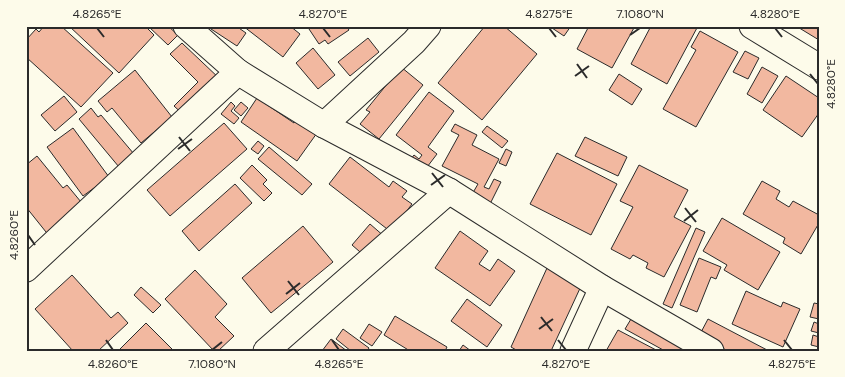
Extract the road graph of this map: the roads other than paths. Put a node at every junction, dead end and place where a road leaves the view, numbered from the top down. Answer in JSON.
{"nodes":[{"id":1,"x":186,"y":26,"type":"edge"},
{"id":2,"x":428,"y":26,"type":"edge"},
{"id":3,"x":752,"y":26,"type":"edge"},
{"id":4,"x":819,"y":67,"type":"edge"},
{"id":5,"x":238,"y":72,"type":"junction"},
{"id":6,"x":324,"y":125,"type":"junction"},
{"id":7,"x":449,"y":191,"type":"junction"},
{"id":8,"x":26,"y":269,"type":"edge"},
{"id":9,"x":602,"y":288,"type":"junction"},
{"id":10,"x":266,"y":351,"type":"edge"},
{"id":11,"x":573,"y":351,"type":"edge"},
{"id":12,"x":711,"y":351,"type":"edge"}],
"edges":[{"from":1,"to":5,"type":"street"},
{"from":2,"to":6,"type":"street"},
{"from":3,"to":4,"type":"street"},
{"from":5,"to":6,"type":"street"},
{"from":5,"to":8,"type":"street"},
{"from":6,"to":7,"type":"street"},
{"from":7,"to":9,"type":"street"},
{"from":7,"to":10,"type":"street"},
{"from":9,"to":11,"type":"street"},
{"from":9,"to":12,"type":"street"}]}
